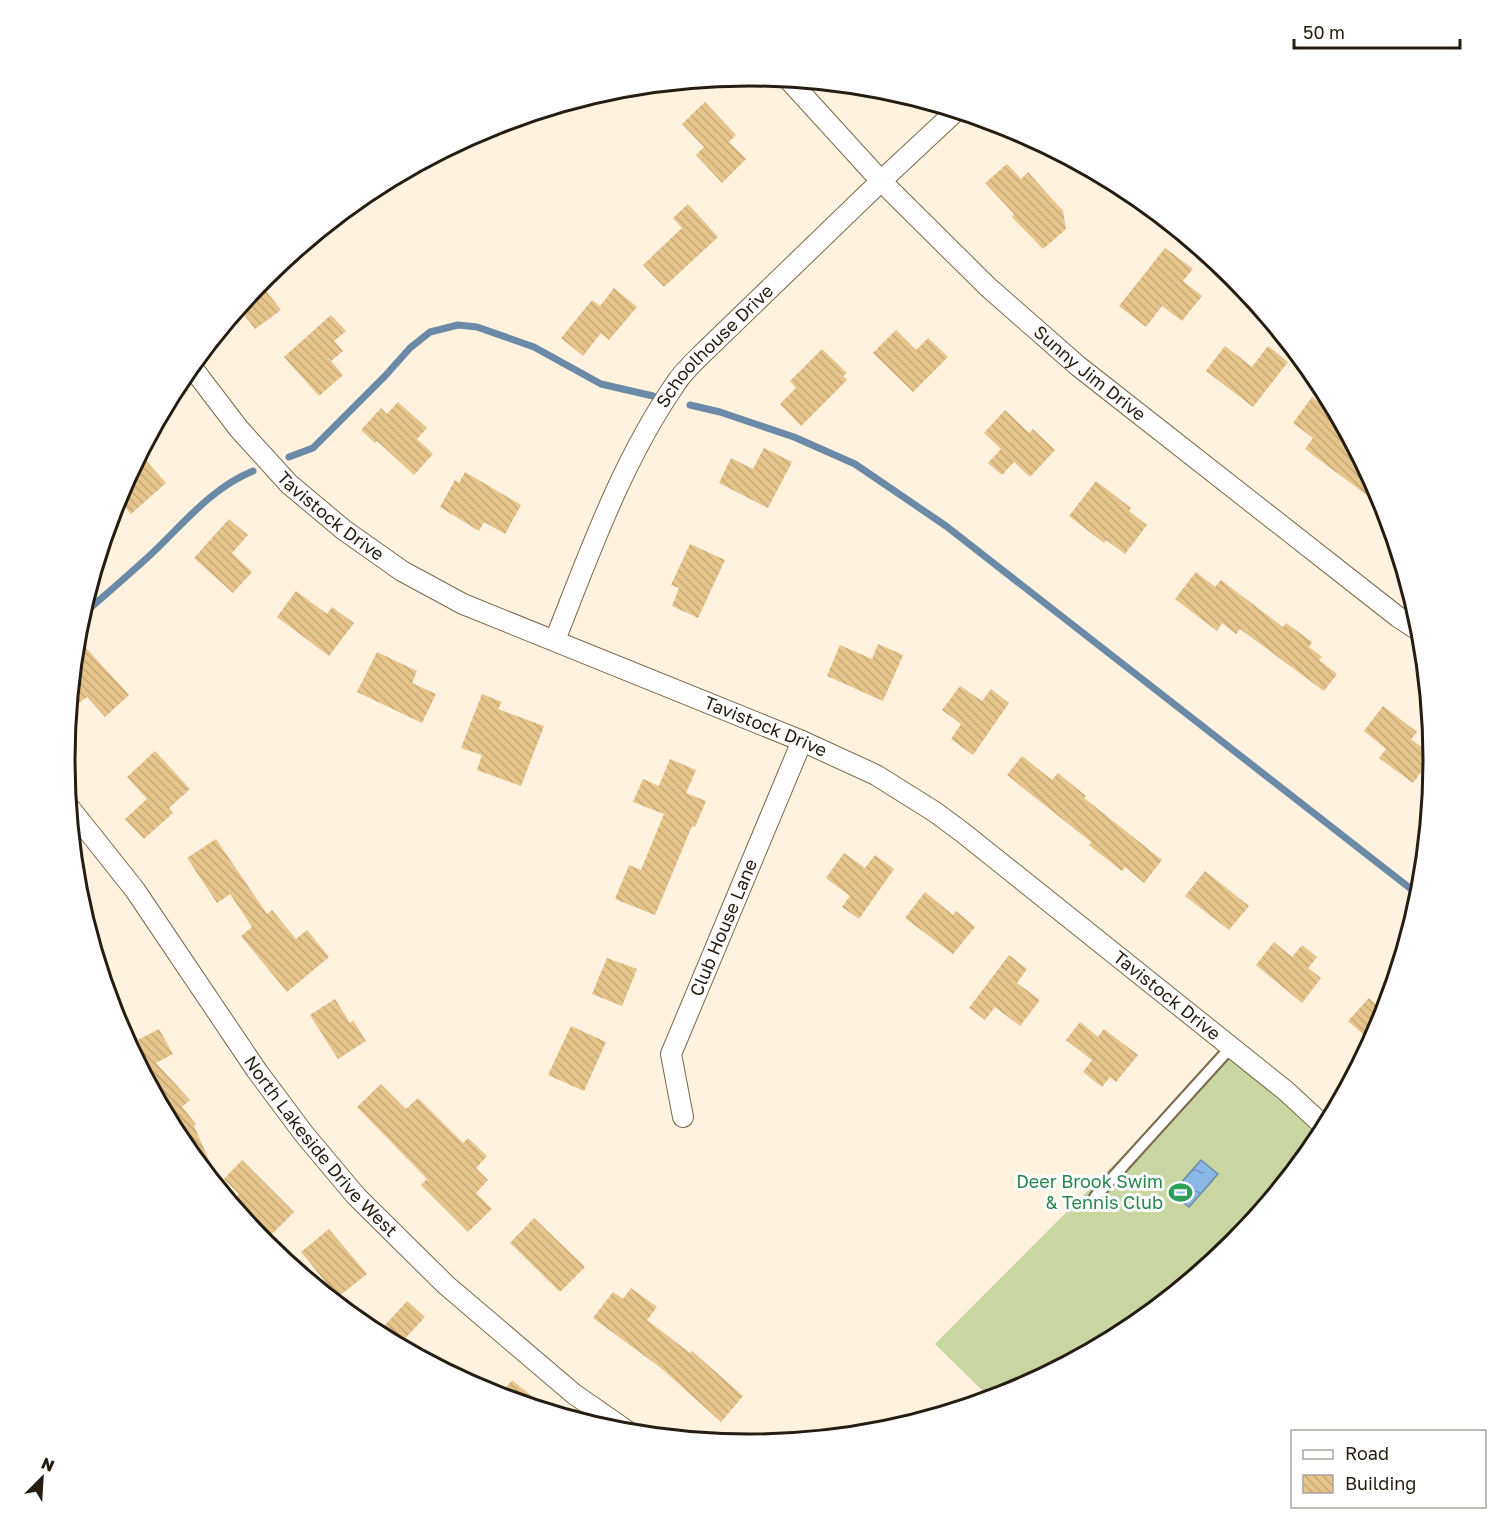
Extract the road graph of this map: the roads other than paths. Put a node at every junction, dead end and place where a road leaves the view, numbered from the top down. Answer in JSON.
{"nodes":[{"id":1,"x":796,"y":87,"type":"edge"},
{"id":2,"x":950,"y":117,"type":"edge"},
{"id":3,"x":881,"y":181,"type":"junction"},
{"id":4,"x":197,"y":374,"type":"edge"},
{"id":5,"x":1409,"y":624,"type":"edge"},
{"id":6,"x":555,"y":640,"type":"junction"},
{"id":7,"x":802,"y":741,"type":"junction"},
{"id":8,"x":78,"y":818,"type":"edge"},
{"id":9,"x":1231,"y":1047,"type":"junction"},
{"id":10,"x":683,"y":1117,"type":"dead end"},
{"id":11,"x":1318,"y":1120,"type":"edge"},
{"id":12,"x":1095,"y":1197,"type":"dead end"},
{"id":13,"x":610,"y":1419,"type":"edge"}],
"edges":[{"from":1,"to":3,"type":"street","name":"Sunny Jim Drive"},
{"from":2,"to":3,"type":"street","name":"Schoolhouse Drive"},
{"from":3,"to":5,"type":"street","name":"Sunny Jim Drive"},
{"from":3,"to":6,"type":"street","name":"Schoolhouse Drive"},
{"from":4,"to":6,"type":"street","name":"Tavistock Drive"},
{"from":6,"to":7,"type":"street","name":"Tavistock Drive"},
{"from":7,"to":9,"type":"street","name":"Tavistock Drive"},
{"from":7,"to":10,"type":"street","name":"Club House Lane"},
{"from":8,"to":13,"type":"street","name":"North Lakeside Drive West"},
{"from":9,"to":11,"type":"street","name":"Tavistock Drive"},
{"from":9,"to":12,"type":"lane"}]}
